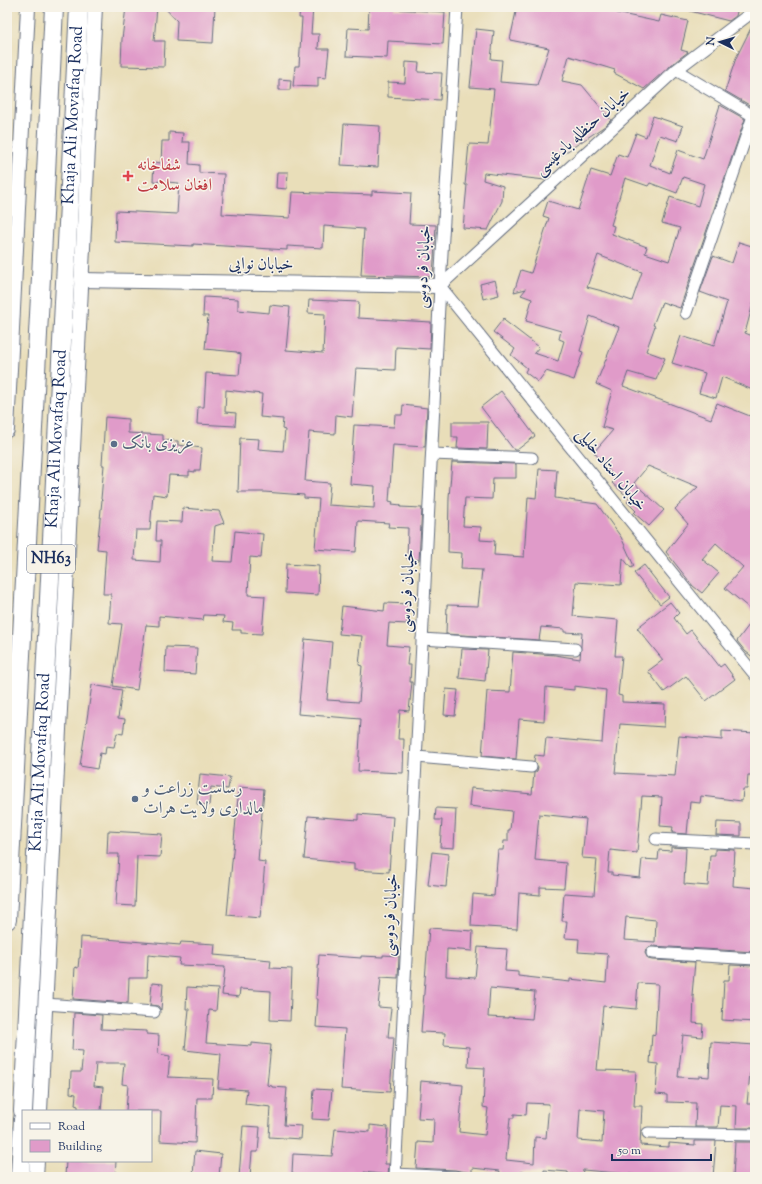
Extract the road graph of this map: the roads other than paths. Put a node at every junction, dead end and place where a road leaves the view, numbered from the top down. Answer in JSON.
{"nodes":[{"id":1,"x":28,"y":7,"type":"edge"},
{"id":2,"x":54,"y":7,"type":"edge"},
{"id":3,"x":79,"y":7,"type":"edge"},
{"id":4,"x":95,"y":7,"type":"edge"},
{"id":5,"x":456,"y":7,"type":"edge"},
{"id":6,"x":755,"y":10,"type":"edge"},
{"id":7,"x":676,"y":70,"type":"junction"},
{"id":8,"x":754,"y":116,"type":"edge"},
{"id":9,"x":11,"y":275,"type":"edge"},
{"id":10,"x":41,"y":277,"type":"junction"},
{"id":11,"x":73,"y":280,"type":"junction"},
{"id":12,"x":440,"y":286,"type":"junction"},
{"id":13,"x":686,"y":313,"type":"dead end"},
{"id":14,"x":7,"y":430,"type":"edge"},
{"id":15,"x":432,"y":454,"type":"junction"},
{"id":16,"x":532,"y":458,"type":"dead end"},
{"id":17,"x":422,"y":639,"type":"junction"},
{"id":18,"x":575,"y":649,"type":"dead end"},
{"id":19,"x":755,"y":675,"type":"edge"},
{"id":20,"x":416,"y":757,"type":"junction"},
{"id":21,"x":531,"y":767,"type":"dead end"},
{"id":22,"x":656,"y":839,"type":"dead end"},
{"id":23,"x":755,"y":844,"type":"edge"},
{"id":24,"x":7,"y":920,"type":"edge"},
{"id":25,"x":652,"y":953,"type":"dead end"},
{"id":26,"x":755,"y":959,"type":"edge"},
{"id":27,"x":45,"y":1004,"type":"junction"},
{"id":28,"x":154,"y":1012,"type":"dead end"},
{"id":29,"x":23,"y":1110,"type":"edge"},
{"id":30,"x":40,"y":1110,"type":"edge"},
{"id":31,"x":648,"y":1133,"type":"dead end"},
{"id":32,"x":755,"y":1135,"type":"edge"},
{"id":33,"x":22,"y":1138,"type":"edge"},
{"id":34,"x":37,"y":1162,"type":"edge"},
{"id":35,"x":395,"y":1175,"type":"edge"},
{"id":36,"x":20,"y":1177,"type":"edge"},
{"id":37,"x":36,"y":1177,"type":"edge"},
{"id":38,"x":455,"y":1177,"type":"edge"}],
"edges":[{"from":1,"to":9,"type":"street"},
{"from":2,"to":10,"type":"highway","name":"Khaja Ali Movafaq Road","number":"NH63"},
{"from":3,"to":11,"type":"highway","name":"Khaja Ali Movafaq Road","number":"NH63"},
{"from":4,"to":11,"type":"street"},
{"from":5,"to":12,"type":"street","name":"خیابان فردوسی"},
{"from":6,"to":7,"type":"street","name":"خیابان حنظله بادغیسی"},
{"from":7,"to":8,"type":"street"},
{"from":7,"to":12,"type":"street","name":"خیابان حنظله بادغیسی"},
{"from":8,"to":13,"type":"street"},
{"from":9,"to":14,"type":"street"},
{"from":10,"to":11,"type":"highway"},
{"from":10,"to":24,"type":"highway","name":"Khaja Ali Movafaq Road","number":"NH63"},
{"from":11,"to":12,"type":"street","name":"خیابان نوایی"},
{"from":11,"to":27,"type":"street"},
{"from":11,"to":29,"type":"highway","name":"Khaja Ali Movafaq Road","number":"NH63"},
{"from":12,"to":15,"type":"street","name":"خیابان فردوسی"},
{"from":12,"to":19,"type":"street","name":"خیابان استاد خلیلی"},
{"from":15,"to":16,"type":"street"},
{"from":15,"to":17,"type":"street","name":"خیابان فردوسی"},
{"from":17,"to":18,"type":"street"},
{"from":17,"to":20,"type":"street","name":"خیابان فردوسی"},
{"from":20,"to":21,"type":"street"},
{"from":20,"to":35,"type":"street","name":"خیابان فردوسی"},
{"from":22,"to":23,"type":"street"},
{"from":25,"to":26,"type":"street"},
{"from":27,"to":28,"type":"street"},
{"from":27,"to":30,"type":"street"},
{"from":31,"to":32,"type":"street"},
{"from":33,"to":36,"type":"highway"},
{"from":34,"to":37,"type":"street"},
{"from":35,"to":38,"type":"street"}]}
